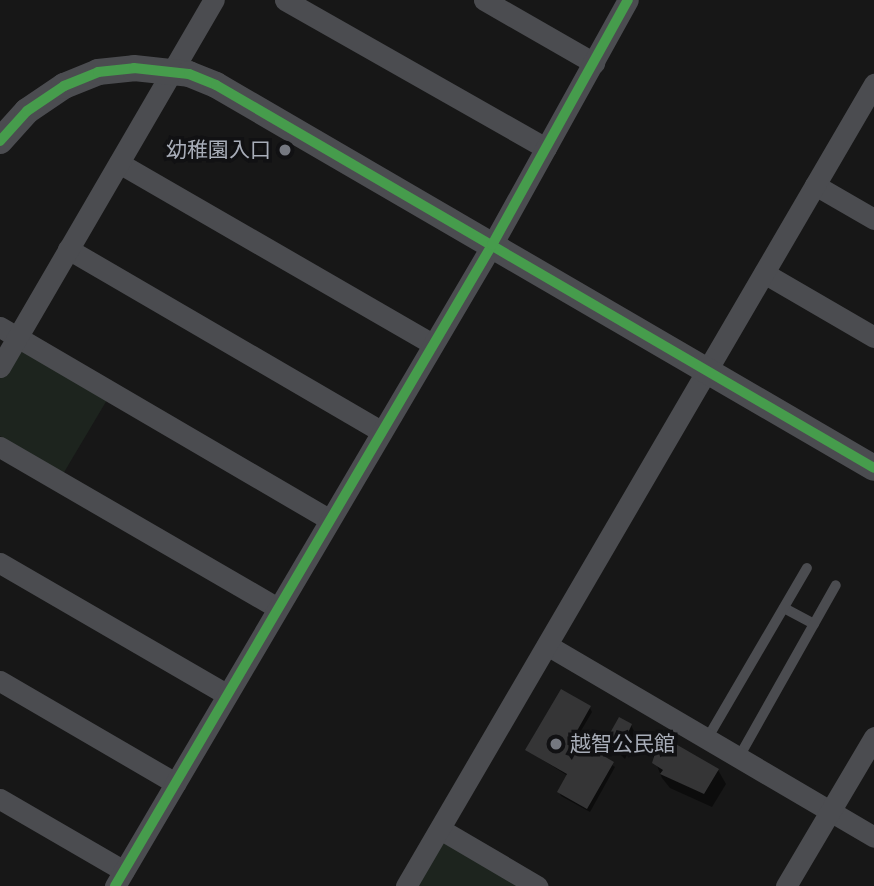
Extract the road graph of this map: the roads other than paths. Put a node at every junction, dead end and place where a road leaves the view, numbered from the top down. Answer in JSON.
{"nodes":[{"id":1,"x":214,"y":0,"type":"edge"},
{"id":2,"x":285,"y":0,"type":"edge"},
{"id":3,"x":484,"y":0,"type":"edge"},
{"id":4,"x":628,"y":0,"type":"edge"},
{"id":5,"x":594,"y":63,"type":"junction"},
{"id":6,"x":173,"y":71,"type":"junction"},
{"id":7,"x":871,"y":95,"type":"edge"},
{"id":8,"x":0,"y":141,"type":"edge"},
{"id":9,"x":546,"y":148,"type":"junction"},
{"id":10,"x":119,"y":163,"type":"junction"},
{"id":11,"x":815,"y":185,"type":"junction"},
{"id":12,"x":874,"y":219,"type":"edge"},
{"id":13,"x":492,"y":245,"type":"junction"},
{"id":14,"x":68,"y":249,"type":"junction"},
{"id":15,"x":764,"y":273,"type":"junction"},
{"id":16,"x":9,"y":332,"type":"edge"},
{"id":17,"x":874,"y":337,"type":"edge"},
{"id":18,"x":433,"y":344,"type":"junction"},
{"id":19,"x":0,"y":367,"type":"edge"},
{"id":20,"x":707,"y":371,"type":"junction"},
{"id":21,"x":381,"y":431,"type":"junction"},
{"id":22,"x":0,"y":447,"type":"edge"},
{"id":23,"x":874,"y":468,"type":"edge"},
{"id":24,"x":329,"y":519,"type":"junction"},
{"id":25,"x":0,"y":563,"type":"edge"},
{"id":26,"x":807,"y":568,"type":"dead end"},
{"id":27,"x":836,"y":585,"type":"dead end"},
{"id":28,"x":276,"y":607,"type":"junction"},
{"id":29,"x":784,"y":608,"type":"junction"},
{"id":30,"x":814,"y":624,"type":"junction"},
{"id":31,"x":547,"y":645,"type":"junction"},
{"id":32,"x":0,"y":681,"type":"edge"},
{"id":33,"x":226,"y":694,"type":"junction"},
{"id":34,"x":874,"y":737,"type":"edge"},
{"id":35,"x":707,"y":739,"type":"junction"},
{"id":36,"x":739,"y":757,"type":"junction"},
{"id":37,"x":174,"y":783,"type":"junction"},
{"id":38,"x":0,"y":799,"type":"edge"},
{"id":39,"x":830,"y":811,"type":"junction"},
{"id":40,"x":440,"y":829,"type":"junction"},
{"id":41,"x":874,"y":837,"type":"edge"},
{"id":42,"x":119,"y":878,"type":"edge"},
{"id":43,"x":407,"y":886,"type":"edge"},
{"id":44,"x":537,"y":886,"type":"edge"},
{"id":45,"x":786,"y":886,"type":"edge"}],
"edges":[{"from":1,"to":6,"type":"street"},
{"from":2,"to":9,"type":"street"},
{"from":3,"to":5,"type":"street"},
{"from":4,"to":5,"type":"street"},
{"from":5,"to":9,"type":"street"},
{"from":6,"to":8,"type":"street"},
{"from":6,"to":10,"type":"street"},
{"from":6,"to":13,"type":"street"},
{"from":7,"to":11,"type":"street"},
{"from":9,"to":13,"type":"street"},
{"from":10,"to":14,"type":"street"},
{"from":10,"to":18,"type":"street"},
{"from":11,"to":12,"type":"street"},
{"from":11,"to":15,"type":"street"},
{"from":13,"to":18,"type":"street"},
{"from":13,"to":20,"type":"street"},
{"from":14,"to":16,"type":"street"},
{"from":14,"to":21,"type":"street"},
{"from":15,"to":17,"type":"street"},
{"from":15,"to":20,"type":"street"},
{"from":16,"to":19,"type":"street"},
{"from":16,"to":24,"type":"street"},
{"from":18,"to":21,"type":"street"},
{"from":20,"to":23,"type":"street"},
{"from":20,"to":31,"type":"street"},
{"from":21,"to":24,"type":"street"},
{"from":22,"to":28,"type":"street"},
{"from":24,"to":28,"type":"street"},
{"from":25,"to":33,"type":"street"},
{"from":26,"to":29,"type":"lane"},
{"from":27,"to":30,"type":"lane"},
{"from":28,"to":33,"type":"street"},
{"from":29,"to":30,"type":"lane"},
{"from":29,"to":35,"type":"lane"},
{"from":30,"to":36,"type":"lane"},
{"from":31,"to":35,"type":"street"},
{"from":31,"to":40,"type":"street"},
{"from":32,"to":37,"type":"street"},
{"from":33,"to":37,"type":"street"},
{"from":34,"to":39,"type":"street"},
{"from":35,"to":36,"type":"street"},
{"from":36,"to":39,"type":"street"},
{"from":37,"to":42,"type":"street"},
{"from":38,"to":42,"type":"street"},
{"from":39,"to":41,"type":"street"},
{"from":39,"to":45,"type":"street"},
{"from":40,"to":43,"type":"street"},
{"from":40,"to":44,"type":"street"}]}
